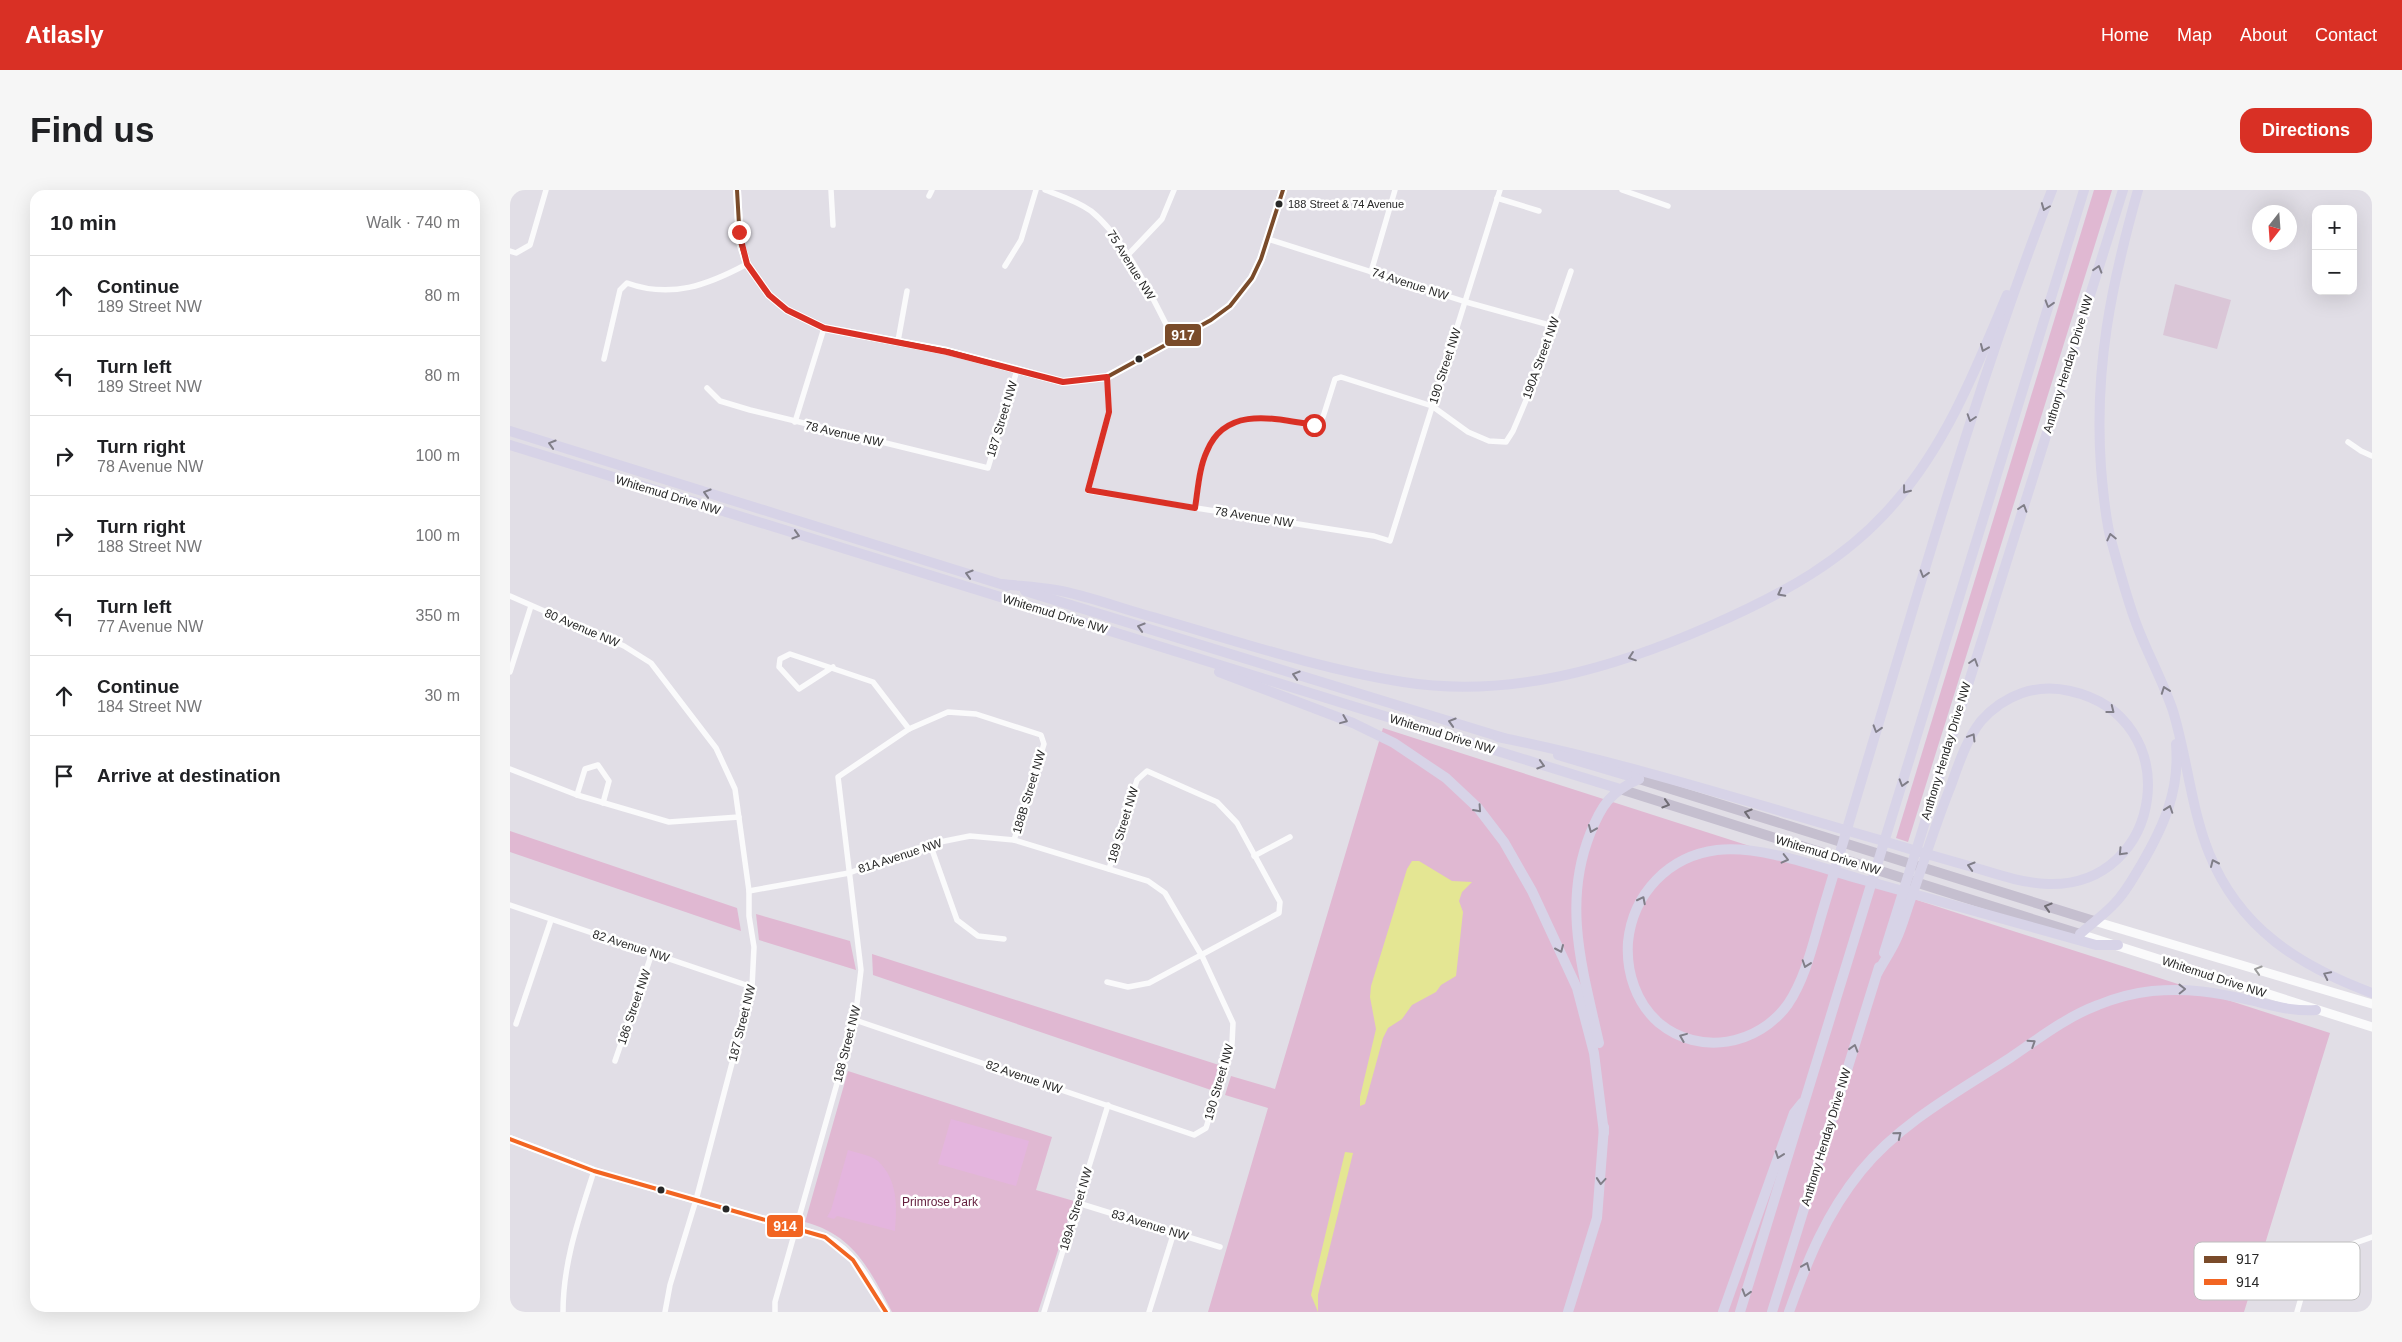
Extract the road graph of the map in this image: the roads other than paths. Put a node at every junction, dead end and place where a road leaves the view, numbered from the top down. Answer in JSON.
{"nodes":[{"id":1,"x":546,"y":190,"type":"edge"},
{"id":2,"x":737,"y":190,"type":"edge"},
{"id":3,"x":831,"y":190,"type":"edge"},
{"id":4,"x":1036,"y":190,"type":"edge"},
{"id":5,"x":1046,"y":190,"type":"edge"},
{"id":6,"x":1174,"y":190,"type":"edge"},
{"id":7,"x":1283,"y":190,"type":"edge"},
{"id":8,"x":1395,"y":190,"type":"edge"},
{"id":9,"x":1500,"y":190,"type":"edge"},
{"id":10,"x":1622,"y":190,"type":"edge"},
{"id":11,"x":2052,"y":190,"type":"edge"},
{"id":12,"x":2084,"y":190,"type":"edge"},
{"id":13,"x":2123,"y":190,"type":"edge"},
{"id":14,"x":2138,"y":190,"type":"edge"},
{"id":15,"x":1497,"y":198,"type":"junction"},
{"id":16,"x":1668,"y":206,"type":"dead end"},
{"id":17,"x":1539,"y":211,"type":"dead end"},
{"id":18,"x":2039,"y":224,"type":"junction"},
{"id":19,"x":833,"y":225,"type":"dead end"},
{"id":20,"x":1268,"y":239,"type":"junction"},
{"id":21,"x":513,"y":252,"type":"edge"},
{"id":22,"x":1127,"y":256,"type":"junction"},
{"id":23,"x":747,"y":264,"type":"junction"},
{"id":24,"x":1005,"y":266,"type":"dead end"},
{"id":25,"x":1571,"y":271,"type":"dead end"},
{"id":26,"x":1370,"y":272,"type":"junction"},
{"id":27,"x":907,"y":291,"type":"dead end"},
{"id":28,"x":1466,"y":302,"type":"junction"},
{"id":29,"x":1553,"y":326,"type":"junction"},
{"id":30,"x":824,"y":328,"type":"junction"},
{"id":31,"x":1174,"y":340,"type":"junction"},
{"id":32,"x":898,"y":342,"type":"junction"},
{"id":33,"x":604,"y":359,"type":"dead end"},
{"id":34,"x":1017,"y":370,"type":"junction"},
{"id":35,"x":1107,"y":377,"type":"junction"},
{"id":36,"x":707,"y":388,"type":"dead end"},
{"id":37,"x":1432,"y":406,"type":"junction"},
{"id":38,"x":795,"y":422,"type":"junction"},
{"id":39,"x":510,"y":431,"type":"edge"},
{"id":40,"x":2348,"y":442,"type":"dead end"},
{"id":41,"x":510,"y":446,"type":"edge"},
{"id":42,"x":2372,"y":456,"type":"edge"},
{"id":43,"x":988,"y":468,"type":"joint"},
{"id":44,"x":1195,"y":508,"type":"junction"},
{"id":45,"x":1390,"y":541,"type":"joint"},
{"id":46,"x":1002,"y":584,"type":"junction"},
{"id":47,"x":510,"y":596,"type":"edge"},
{"id":48,"x":531,"y":606,"type":"junction"},
{"id":49,"x":1119,"y":634,"type":"junction"},
{"id":50,"x":651,"y":663,"type":"joint"},
{"id":51,"x":832,"y":667,"type":"junction"},
{"id":52,"x":510,"y":672,"type":"edge"},
{"id":53,"x":2172,"y":711,"type":"junction"},
{"id":54,"x":909,"y":729,"type":"junction"},
{"id":55,"x":1498,"y":737,"type":"junction"},
{"id":56,"x":1044,"y":744,"type":"joint"},
{"id":57,"x":510,"y":768,"type":"edge"},
{"id":58,"x":1639,"y":779,"type":"junction"},
{"id":59,"x":1620,"y":789,"type":"junction"},
{"id":60,"x":577,"y":795,"type":"junction"},
{"id":61,"x":603,"y":803,"type":"junction"},
{"id":62,"x":739,"y":817,"type":"junction"},
{"id":63,"x":1290,"y":837,"type":"dead end"},
{"id":64,"x":1014,"y":840,"type":"junction"},
{"id":65,"x":930,"y":844,"type":"junction"},
{"id":66,"x":1254,"y":856,"type":"junction"},
{"id":67,"x":1109,"y":869,"type":"junction"},
{"id":68,"x":849,"y":872,"type":"junction"},
{"id":69,"x":749,"y":891,"type":"junction"},
{"id":70,"x":510,"y":905,"type":"edge"},
{"id":71,"x":551,"y":920,"type":"junction"},
{"id":72,"x":2094,"y":921,"type":"junction"},
{"id":73,"x":2080,"y":934,"type":"junction"},
{"id":74,"x":1893,"y":937,"type":"junction"},
{"id":75,"x":1004,"y":939,"type":"dead end"},
{"id":76,"x":2118,"y":945,"type":"junction"},
{"id":77,"x":652,"y":953,"type":"junction"},
{"id":78,"x":1202,"y":956,"type":"junction"},
{"id":79,"x":1107,"y":982,"type":"dead end"},
{"id":80,"x":752,"y":987,"type":"junction"},
{"id":81,"x":2372,"y":993,"type":"edge"},
{"id":82,"x":2372,"y":1004,"type":"edge"},
{"id":83,"x":2316,"y":1010,"type":"junction"},
{"id":84,"x":855,"y":1020,"type":"junction"},
{"id":85,"x":1233,"y":1023,"type":"joint"},
{"id":86,"x":516,"y":1024,"type":"dead end"},
{"id":87,"x":2372,"y":1027,"type":"edge"},
{"id":88,"x":616,"y":1061,"type":"dead end"},
{"id":89,"x":1807,"y":1096,"type":"junction"},
{"id":90,"x":1108,"y":1105,"type":"junction"},
{"id":91,"x":1604,"y":1132,"type":"junction"},
{"id":92,"x":1194,"y":1135,"type":"joint"},
{"id":93,"x":510,"y":1139,"type":"edge"},
{"id":94,"x":594,"y":1171,"type":"junction"},
{"id":95,"x":696,"y":1200,"type":"junction"},
{"id":96,"x":1078,"y":1203,"type":"junction"},
{"id":97,"x":796,"y":1228,"type":"junction"},
{"id":98,"x":1174,"y":1232,"type":"junction"},
{"id":99,"x":2372,"y":1237,"type":"edge"},
{"id":100,"x":2358,"y":1242,"type":"edge"},
{"id":101,"x":1220,"y":1247,"type":"dead end"},
{"id":102,"x":562,"y":1312,"type":"edge"},
{"id":103,"x":665,"y":1312,"type":"edge"},
{"id":104,"x":775,"y":1312,"type":"edge"},
{"id":105,"x":886,"y":1312,"type":"edge"},
{"id":106,"x":1044,"y":1312,"type":"edge"},
{"id":107,"x":1149,"y":1312,"type":"edge"},
{"id":108,"x":1568,"y":1312,"type":"edge"},
{"id":109,"x":1723,"y":1312,"type":"edge"},
{"id":110,"x":1740,"y":1312,"type":"edge"},
{"id":111,"x":1772,"y":1312,"type":"edge"},
{"id":112,"x":1789,"y":1312,"type":"edge"}],
"edges":[{"from":1,"to":21,"type":"street"},
{"from":2,"to":23,"type":"street"},
{"from":3,"to":19,"type":"street"},
{"from":4,"to":24,"type":"street"},
{"from":5,"to":22,"type":"street","name":"75 Avenue NW"},
{"from":6,"to":22,"type":"street"},
{"from":7,"to":20,"type":"street"},
{"from":8,"to":26,"type":"street"},
{"from":9,"to":15,"type":"street","name":"190 Street NW"},
{"from":10,"to":16,"type":"street"},
{"from":11,"to":18,"type":"highway","one_way":true},
{"from":12,"to":89,"type":"highway","one_way":true},
{"from":74,"to":13,"type":"highway","name":"Anthony Henday Drive NW","one_way":true},
{"from":53,"to":14,"type":"highway","one_way":true},
{"from":15,"to":17,"type":"street"},
{"from":15,"to":28,"type":"street","name":"190 Street NW"},
{"from":18,"to":46,"type":"highway","one_way":true},
{"from":18,"to":76,"type":"highway","one_way":true},
{"from":20,"to":26,"type":"street","name":"74 Avenue NW"},
{"from":20,"to":31,"type":"street"},
{"from":22,"to":31,"type":"street","name":"75 Avenue NW"},
{"from":23,"to":30,"type":"street"},
{"from":23,"to":33,"type":"street"},
{"from":25,"to":29,"type":"street","name":"190A Street NW"},
{"from":26,"to":28,"type":"street","name":"74 Avenue NW"},
{"from":27,"to":32,"type":"street"},
{"from":28,"to":29,"type":"street","name":"74 Avenue NW"},
{"from":28,"to":37,"type":"street","name":"190 Street NW"},
{"from":29,"to":37,"type":"street","name":"190A Street NW"},
{"from":30,"to":32,"type":"street"},
{"from":30,"to":38,"type":"street"},
{"from":31,"to":35,"type":"street"},
{"from":32,"to":34,"type":"street"},
{"from":34,"to":35,"type":"street"},
{"from":34,"to":43,"type":"street","name":"187 Street NW"},
{"from":35,"to":44,"type":"street","name":"78 Avenue NW"},
{"from":36,"to":38,"type":"street","name":"78 Avenue NW"},
{"from":37,"to":44,"type":"street"},
{"from":37,"to":45,"type":"street","name":"190 Street NW"},
{"from":38,"to":43,"type":"street","name":"78 Avenue NW"},
{"from":46,"to":39,"type":"highway","name":"Whitemud Drive NW","one_way":true},
{"from":40,"to":42,"type":"street"},
{"from":41,"to":49,"type":"highway","name":"Whitemud Drive NW","one_way":true},
{"from":44,"to":45,"type":"street","name":"78 Avenue NW"},
{"from":55,"to":46,"type":"highway","name":"Whitemud Drive NW","one_way":true},
{"from":47,"to":48,"type":"street","name":"80 Avenue NW"},
{"from":48,"to":50,"type":"street","name":"80 Avenue NW"},
{"from":48,"to":52,"type":"street"},
{"from":49,"to":59,"type":"highway","name":"Whitemud Drive NW","one_way":true},
{"from":49,"to":91,"type":"highway","one_way":true},
{"from":50,"to":62,"type":"street","name":"187 Street NW"},
{"from":51,"to":51,"type":"street"},
{"from":51,"to":54,"type":"street"},
{"from":72,"to":53,"type":"highway","one_way":true},
{"from":81,"to":53,"type":"highway","one_way":true},
{"from":54,"to":56,"type":"street","name":"188 Street NW"},
{"from":54,"to":68,"type":"street","name":"188 Street NW"},
{"from":55,"to":58,"type":"highway","name":"Whitemud Drive NW"},
{"from":74,"to":55,"type":"highway","one_way":true},
{"from":56,"to":64,"type":"street","name":"188B Street NW"},
{"from":57,"to":60,"type":"street"},
{"from":58,"to":59,"type":"highway"},
{"from":72,"to":58,"type":"highway","name":"Whitemud Drive NW","one_way":true},
{"from":59,"to":73,"type":"highway","name":"Whitemud Drive NW","one_way":true},
{"from":59,"to":91,"type":"highway","one_way":true},
{"from":60,"to":61,"type":"street"},
{"from":60,"to":61,"type":"street"},
{"from":61,"to":62,"type":"street"},
{"from":62,"to":69,"type":"street","name":"187 Street NW"},
{"from":63,"to":66,"type":"street"},
{"from":64,"to":65,"type":"street","name":"81A Avenue NW"},
{"from":64,"to":67,"type":"street","name":"81A Avenue NW"},
{"from":65,"to":68,"type":"street","name":"81A Avenue NW"},
{"from":65,"to":75,"type":"street"},
{"from":66,"to":67,"type":"street","name":"189 Street NW"},
{"from":66,"to":78,"type":"street"},
{"from":67,"to":78,"type":"street","name":"81A Avenue NW"},
{"from":68,"to":69,"type":"street","name":"81A Avenue NW"},
{"from":68,"to":84,"type":"street","name":"188 Street NW"},
{"from":69,"to":80,"type":"street","name":"187 Street NW"},
{"from":70,"to":71,"type":"street","name":"82 Avenue NW"},
{"from":71,"to":77,"type":"street","name":"82 Avenue NW"},
{"from":71,"to":86,"type":"street"},
{"from":72,"to":73,"type":"highway"},
{"from":82,"to":72,"type":"main road","name":"Whitemud Drive NW","one_way":true},
{"from":73,"to":76,"type":"main road","name":"Whitemud Drive NW"},
{"from":111,"to":74,"type":"highway","name":"Anthony Henday Drive NW","one_way":true},
{"from":76,"to":83,"type":"main road","name":"Whitemud Drive NW"},
{"from":77,"to":80,"type":"street","name":"82 Avenue NW"},
{"from":77,"to":88,"type":"street","name":"186 Street NW"},
{"from":78,"to":79,"type":"street"},
{"from":78,"to":85,"type":"street","name":"81A Avenue NW"},
{"from":80,"to":95,"type":"street","name":"187 Street NW"},
{"from":83,"to":87,"type":"main road","name":"Whitemud Drive NW"},
{"from":112,"to":83,"type":"highway","one_way":true},
{"from":84,"to":90,"type":"street","name":"82 Avenue NW"},
{"from":84,"to":97,"type":"street","name":"188 Street NW"},
{"from":85,"to":92,"type":"street","name":"190 Street NW"},
{"from":89,"to":109,"type":"highway","one_way":true},
{"from":89,"to":110,"type":"highway","one_way":true},
{"from":90,"to":92,"type":"street","name":"82 Avenue NW"},
{"from":90,"to":96,"type":"street","name":"189A Street NW"},
{"from":91,"to":108,"type":"highway","one_way":true},
{"from":93,"to":94,"type":"street"},
{"from":94,"to":95,"type":"street"},
{"from":94,"to":102,"type":"street"},
{"from":95,"to":97,"type":"street"},
{"from":95,"to":103,"type":"street","name":"187 Street NW"},
{"from":96,"to":98,"type":"street","name":"83 Avenue NW"},
{"from":96,"to":106,"type":"street","name":"189A Street NW"},
{"from":97,"to":104,"type":"street","name":"188 Street NW"},
{"from":97,"to":105,"type":"street"},
{"from":98,"to":101,"type":"street","name":"83 Avenue NW"},
{"from":98,"to":107,"type":"street"},
{"from":99,"to":100,"type":"street"}]}
